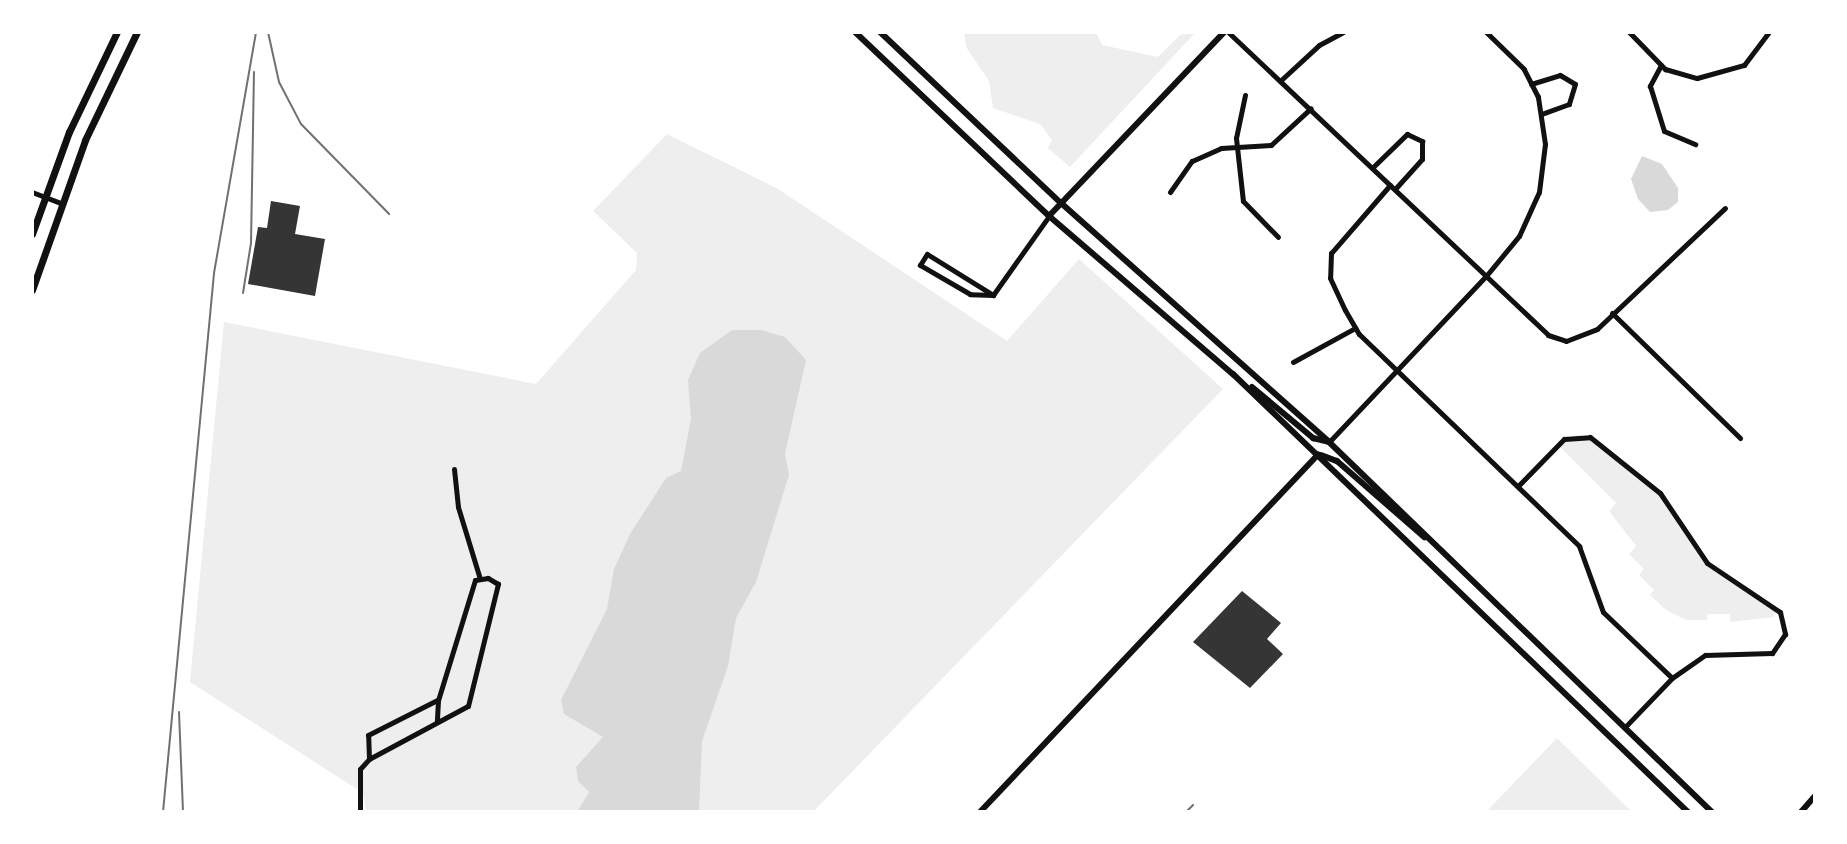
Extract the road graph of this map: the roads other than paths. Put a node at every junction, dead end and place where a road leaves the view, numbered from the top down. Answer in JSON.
{"nodes":[{"id":1,"x":117,"y":32,"type":"edge"},
{"id":2,"x":137,"y":32,"type":"edge"},
{"id":3,"x":855,"y":32,"type":"edge"},
{"id":4,"x":880,"y":32,"type":"edge"},
{"id":5,"x":1226,"y":32,"type":"edge"},
{"id":6,"x":1343,"y":32,"type":"edge"},
{"id":7,"x":1486,"y":32,"type":"edge"},
{"id":8,"x":1629,"y":32,"type":"edge"},
{"id":9,"x":1769,"y":32,"type":"edge"},
{"id":10,"x":1661,"y":65,"type":"junction"},
{"id":11,"x":1280,"y":81,"type":"junction"},
{"id":12,"x":1531,"y":84,"type":"junction"},
{"id":13,"x":1245,"y":95,"type":"dead end"},
{"id":14,"x":1311,"y":108,"type":"junction"},
{"id":15,"x":1542,"y":114,"type":"junction"},
{"id":16,"x":1695,"y":144,"type":"dead end"},
{"id":17,"x":1237,"y":148,"type":"junction"},
{"id":18,"x":1372,"y":168,"type":"junction"},
{"id":19,"x":1392,"y":187,"type":"junction"},
{"id":20,"x":32,"y":192,"type":"edge"},
{"id":21,"x":1170,"y":192,"type":"dead end"},
{"id":22,"x":45,"y":197,"type":"junction"},
{"id":23,"x":61,"y":203,"type":"junction"},
{"id":24,"x":1061,"y":203,"type":"junction"},
{"id":25,"x":1725,"y":208,"type":"dead end"},
{"id":26,"x":1049,"y":216,"type":"junction"},
{"id":27,"x":32,"y":234,"type":"edge"},
{"id":28,"x":1278,"y":237,"type":"dead end"},
{"id":29,"x":1486,"y":276,"type":"junction"},
{"id":30,"x":32,"y":290,"type":"edge"},
{"id":31,"x":993,"y":295,"type":"junction"},
{"id":32,"x":1612,"y":313,"type":"junction"},
{"id":33,"x":1355,"y":328,"type":"junction"},
{"id":34,"x":1293,"y":362,"type":"dead end"},
{"id":35,"x":1396,"y":370,"type":"junction"},
{"id":36,"x":1233,"y":374,"type":"junction"},
{"id":37,"x":1740,"y":438,"type":"dead end"},
{"id":38,"x":1329,"y":442,"type":"junction"},
{"id":39,"x":1318,"y":454,"type":"junction"},
{"id":40,"x":454,"y":469,"type":"dead end"},
{"id":41,"x":1518,"y":486,"type":"junction"},
{"id":42,"x":1441,"y":550,"type":"junction"},
{"id":43,"x":480,"y":579,"type":"junction"},
{"id":44,"x":1672,"y":678,"type":"junction"},
{"id":45,"x":438,"y":700,"type":"junction"},
{"id":46,"x":437,"y":722,"type":"junction"},
{"id":47,"x":1626,"y":726,"type":"junction"},
{"id":48,"x":369,"y":759,"type":"junction"},
{"id":49,"x":1815,"y":796,"type":"edge"},
{"id":50,"x":360,"y":812,"type":"edge"},
{"id":51,"x":980,"y":812,"type":"edge"},
{"id":52,"x":1688,"y":812,"type":"edge"},
{"id":53,"x":1712,"y":812,"type":"edge"},
{"id":54,"x":1801,"y":812,"type":"edge"}],
"edges":[{"from":1,"to":22,"type":"main road"},
{"from":2,"to":23,"type":"main road"},
{"from":3,"to":26,"type":"main road"},
{"from":4,"to":24,"type":"main road"},
{"from":5,"to":11,"type":"street"},
{"from":5,"to":24,"type":"main road"},
{"from":6,"to":11,"type":"street"},
{"from":7,"to":12,"type":"street"},
{"from":8,"to":10,"type":"street"},
{"from":9,"to":10,"type":"street"},
{"from":10,"to":16,"type":"street"},
{"from":11,"to":14,"type":"street"},
{"from":12,"to":15,"type":"street"},
{"from":12,"to":15,"type":"street"},
{"from":13,"to":17,"type":"street"},
{"from":14,"to":17,"type":"street"},
{"from":14,"to":18,"type":"street"},
{"from":15,"to":29,"type":"street"},
{"from":17,"to":21,"type":"street"},
{"from":17,"to":28,"type":"street"},
{"from":18,"to":19,"type":"street"},
{"from":18,"to":19,"type":"street"},
{"from":19,"to":29,"type":"street"},
{"from":19,"to":33,"type":"street"},
{"from":20,"to":22,"type":"street"},
{"from":22,"to":23,"type":"street"},
{"from":22,"to":27,"type":"main road"},
{"from":23,"to":30,"type":"main road"},
{"from":24,"to":26,"type":"main road"},
{"from":24,"to":38,"type":"main road"},
{"from":25,"to":32,"type":"street"},
{"from":26,"to":31,"type":"street"},
{"from":26,"to":36,"type":"main road"},
{"from":29,"to":32,"type":"street"},
{"from":29,"to":35,"type":"street"},
{"from":31,"to":31,"type":"street"},
{"from":32,"to":37,"type":"street"},
{"from":33,"to":34,"type":"street"},
{"from":33,"to":35,"type":"street"},
{"from":35,"to":38,"type":"street"},
{"from":35,"to":41,"type":"street"},
{"from":36,"to":38,"type":"main road"},
{"from":36,"to":39,"type":"main road"},
{"from":38,"to":42,"type":"main road"},
{"from":39,"to":42,"type":"main road"},
{"from":39,"to":51,"type":"main road"},
{"from":39,"to":52,"type":"main road"},
{"from":40,"to":43,"type":"street"},
{"from":41,"to":44,"type":"street"},
{"from":41,"to":44,"type":"street"},
{"from":42,"to":47,"type":"main road"},
{"from":43,"to":45,"type":"street"},
{"from":43,"to":46,"type":"street"},
{"from":44,"to":47,"type":"street"},
{"from":45,"to":46,"type":"street"},
{"from":45,"to":48,"type":"street"},
{"from":46,"to":48,"type":"street"},
{"from":47,"to":53,"type":"main road"},
{"from":48,"to":50,"type":"street"},
{"from":49,"to":54,"type":"main road"}]}
